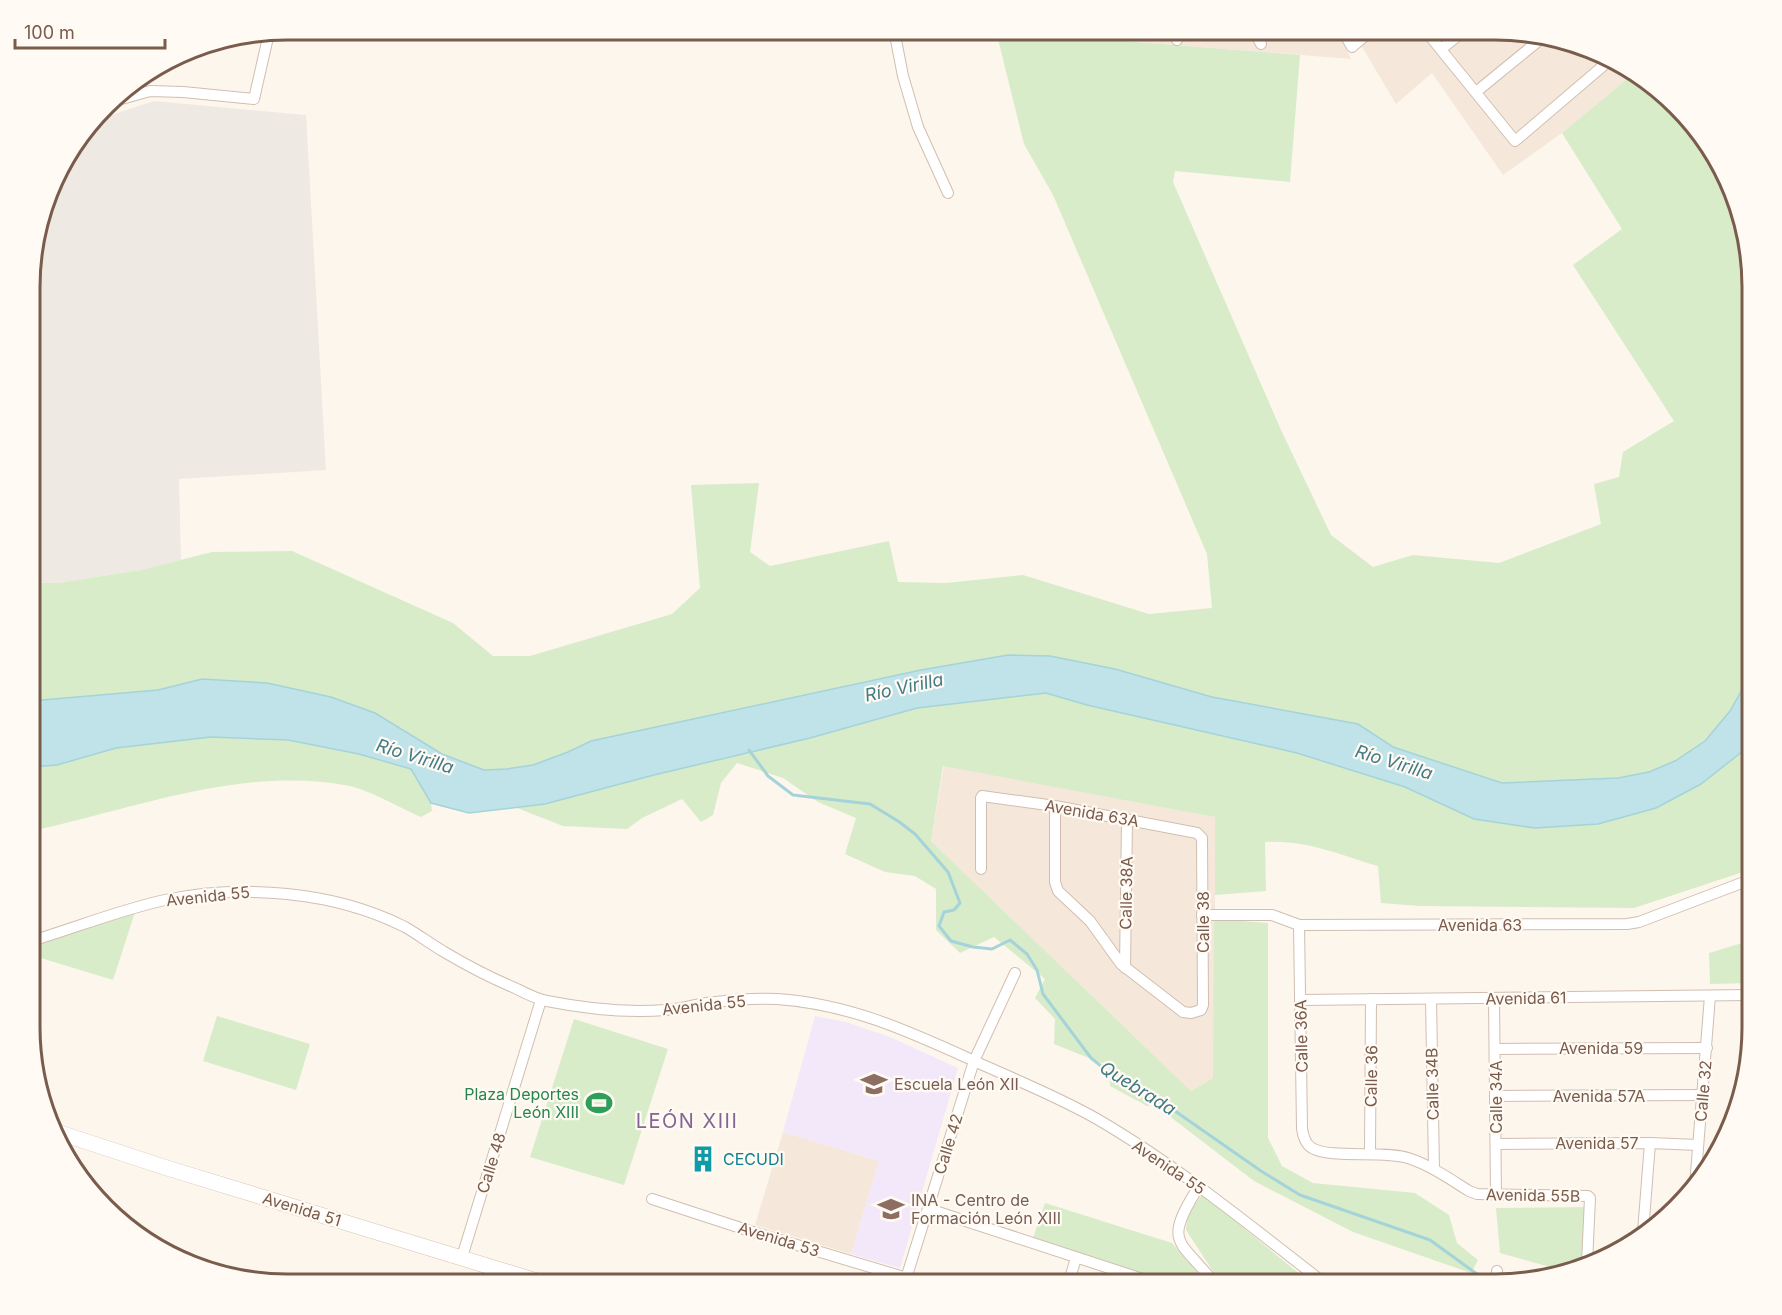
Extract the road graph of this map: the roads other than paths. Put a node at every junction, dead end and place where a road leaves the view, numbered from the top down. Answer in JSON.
{"nodes":[{"id":1,"x":896,"y":40,"type":"edge"},
{"id":2,"x":1259,"y":40,"type":"edge"},
{"id":3,"x":1348,"y":40,"type":"edge"},
{"id":4,"x":1360,"y":40,"type":"edge"},
{"id":5,"x":1433,"y":40,"type":"edge"},
{"id":6,"x":1452,"y":40,"type":"edge"},
{"id":7,"x":267,"y":41,"type":"edge"},
{"id":8,"x":1261,"y":44,"type":"dead end"},
{"id":9,"x":1535,"y":44,"type":"edge"},
{"id":10,"x":1441,"y":49,"type":"junction"},
{"id":11,"x":1603,"y":66,"type":"edge"},
{"id":12,"x":1476,"y":92,"type":"junction"},
{"id":13,"x":132,"y":96,"type":"edge"},
{"id":14,"x":948,"y":193,"type":"dead end"},
{"id":15,"x":1055,"y":806,"type":"junction"},
{"id":16,"x":1127,"y":819,"type":"junction"},
{"id":17,"x":1199,"y":834,"type":"joint"},
{"id":18,"x":981,"y":869,"type":"dead end"},
{"id":19,"x":1742,"y":883,"type":"edge"},
{"id":20,"x":1202,"y":915,"type":"junction"},
{"id":21,"x":1299,"y":925,"type":"junction"},
{"id":22,"x":40,"y":938,"type":"edge"},
{"id":23,"x":1125,"y":968,"type":"junction"},
{"id":24,"x":1015,"y":973,"type":"dead end"},
{"id":25,"x":1742,"y":995,"type":"edge"},
{"id":26,"x":1710,"y":996,"type":"junction"},
{"id":27,"x":1494,"y":998,"type":"junction"},
{"id":28,"x":1371,"y":999,"type":"junction"},
{"id":29,"x":1431,"y":999,"type":"junction"},
{"id":30,"x":541,"y":1000,"type":"junction"},
{"id":31,"x":1300,"y":1000,"type":"junction"},
{"id":32,"x":1707,"y":1048,"type":"junction"},
{"id":33,"x":1496,"y":1049,"type":"junction"},
{"id":34,"x":974,"y":1061,"type":"junction"},
{"id":35,"x":1702,"y":1095,"type":"junction"},
{"id":36,"x":1496,"y":1096,"type":"junction"},
{"id":37,"x":65,"y":1135,"type":"edge"},
{"id":38,"x":1650,"y":1143,"type":"junction"},
{"id":39,"x":1496,"y":1144,"type":"junction"},
{"id":40,"x":1309,"y":1145,"type":"joint"},
{"id":41,"x":1698,"y":1145,"type":"junction"},
{"id":42,"x":1370,"y":1153,"type":"junction"},
{"id":43,"x":1434,"y":1169,"type":"junction"},
{"id":44,"x":1696,"y":1170,"type":"edge"},
{"id":45,"x":1199,"y":1186,"type":"junction"},
{"id":46,"x":1496,"y":1195,"type":"junction"},
{"id":47,"x":652,"y":1198,"type":"dead end"},
{"id":48,"x":929,"y":1209,"type":"junction"},
{"id":49,"x":1644,"y":1224,"type":"edge"},
{"id":50,"x":462,"y":1257,"type":"junction"},
{"id":51,"x":1587,"y":1257,"type":"edge"},
{"id":52,"x":1076,"y":1258,"type":"junction"},
{"id":53,"x":1497,"y":1271,"type":"dead end"},
{"id":54,"x":515,"y":1274,"type":"edge"},
{"id":55,"x":883,"y":1274,"type":"edge"},
{"id":56,"x":907,"y":1274,"type":"edge"},
{"id":57,"x":1071,"y":1274,"type":"edge"},
{"id":58,"x":1126,"y":1274,"type":"edge"},
{"id":59,"x":1206,"y":1274,"type":"edge"},
{"id":60,"x":1306,"y":1274,"type":"edge"},
{"id":61,"x":1497,"y":1274,"type":"edge"}],
"edges":[{"from":1,"to":14,"type":"street"},
{"from":2,"to":8,"type":"street"},
{"from":3,"to":4,"type":"street"},
{"from":5,"to":10,"type":"street"},
{"from":6,"to":10,"type":"street"},
{"from":7,"to":13,"type":"street"},
{"from":9,"to":12,"type":"street"},
{"from":10,"to":12,"type":"street"},
{"from":11,"to":12,"type":"street"},
{"from":15,"to":16,"type":"street","name":"Avenida 63A"},
{"from":15,"to":18,"type":"street","name":"Avenida 63A"},
{"from":15,"to":23,"type":"street"},
{"from":16,"to":17,"type":"street","name":"Avenida 63A"},
{"from":16,"to":23,"type":"street","name":"Calle 38A"},
{"from":17,"to":20,"type":"street","name":"Calle 38"},
{"from":19,"to":21,"type":"street","name":"Avenida 63"},
{"from":20,"to":21,"type":"street","name":"Avenida 63"},
{"from":20,"to":23,"type":"street","name":"Calle 38"},
{"from":21,"to":31,"type":"street","name":"Calle 36A"},
{"from":22,"to":30,"type":"street","name":"Avenida 55"},
{"from":24,"to":34,"type":"street","name":"Calle 42"},
{"from":25,"to":26,"type":"street","name":"Avenida 61"},
{"from":26,"to":27,"type":"street","name":"Avenida 61"},
{"from":26,"to":32,"type":"street","name":"Calle 32"},
{"from":27,"to":29,"type":"street","name":"Avenida 61"},
{"from":27,"to":33,"type":"street","name":"Calle 34A"},
{"from":28,"to":29,"type":"street","name":"Avenida 61"},
{"from":28,"to":31,"type":"street","name":"Avenida 61"},
{"from":28,"to":42,"type":"street","name":"Calle 36"},
{"from":29,"to":43,"type":"street","name":"Calle 34B"},
{"from":30,"to":34,"type":"street","name":"Avenida 55"},
{"from":30,"to":50,"type":"street","name":"Calle 48"},
{"from":31,"to":40,"type":"street","name":"Calle 36A"},
{"from":32,"to":33,"type":"street","name":"Avenida 59"},
{"from":32,"to":35,"type":"street","name":"Calle 32"},
{"from":33,"to":36,"type":"street","name":"Calle 34A"},
{"from":34,"to":45,"type":"street","name":"Avenida 55"},
{"from":34,"to":48,"type":"street","name":"Calle 42"},
{"from":35,"to":36,"type":"street","name":"Avenida 57A"},
{"from":35,"to":41,"type":"street","name":"Calle 32"},
{"from":36,"to":39,"type":"street","name":"Calle 34A"},
{"from":37,"to":50,"type":"street","name":"Avenida 51"},
{"from":38,"to":39,"type":"street","name":"Avenida 57"},
{"from":38,"to":41,"type":"street","name":"Avenida 57"},
{"from":38,"to":49,"type":"street"},
{"from":39,"to":46,"type":"street","name":"Calle 34A"},
{"from":40,"to":42,"type":"street","name":"Avenida 55B"},
{"from":41,"to":44,"type":"street","name":"Calle 32"},
{"from":42,"to":43,"type":"street","name":"Avenida 55B"},
{"from":43,"to":46,"type":"street","name":"Avenida 55B"},
{"from":45,"to":59,"type":"street"},
{"from":45,"to":60,"type":"street","name":"Avenida 55"},
{"from":46,"to":51,"type":"street","name":"Avenida 55B"},
{"from":47,"to":55,"type":"street","name":"Avenida 53"},
{"from":48,"to":52,"type":"street"},
{"from":48,"to":56,"type":"street","name":"Calle 42"},
{"from":50,"to":54,"type":"street","name":"Avenida 51"},
{"from":52,"to":57,"type":"street"},
{"from":52,"to":58,"type":"street"},
{"from":53,"to":61,"type":"street"}]}
